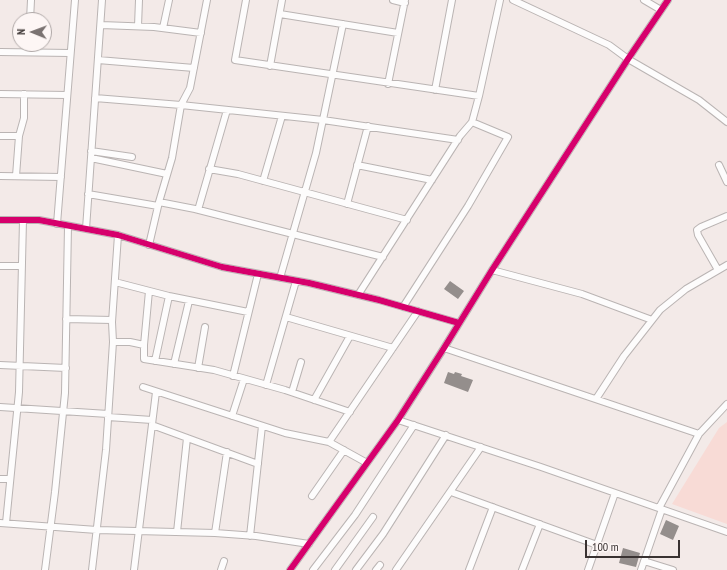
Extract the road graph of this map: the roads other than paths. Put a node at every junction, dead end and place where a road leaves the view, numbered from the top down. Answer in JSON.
{"nodes":[{"id":1,"x":31,"y":0,"type":"edge"},
{"id":2,"x":75,"y":0,"type":"edge"},
{"id":3,"x":102,"y":0,"type":"edge"},
{"id":4,"x":140,"y":0,"type":"edge"},
{"id":5,"x":169,"y":0,"type":"edge"},
{"id":6,"x":207,"y":0,"type":"edge"},
{"id":7,"x":246,"y":0,"type":"edge"},
{"id":8,"x":282,"y":0,"type":"edge"},
{"id":9,"x":393,"y":0,"type":"edge"},
{"id":10,"x":452,"y":0,"type":"edge"},
{"id":11,"x":500,"y":0,"type":"edge"},
{"id":12,"x":514,"y":0,"type":"edge"},
{"id":13,"x":644,"y":0,"type":"edge"},
{"id":14,"x":668,"y":0,"type":"edge"},
{"id":15,"x":405,"y":1,"type":"edge"},
{"id":16,"x":661,"y":10,"type":"junction"},
{"id":17,"x":30,"y":12,"type":"edge"},
{"id":18,"x":280,"y":14,"type":"junction"},
{"id":19,"x":343,"y":24,"type":"junction"},
{"id":20,"x":101,"y":25,"type":"junction"},
{"id":21,"x":138,"y":26,"type":"junction"},
{"id":22,"x":163,"y":28,"type":"junction"},
{"id":23,"x":201,"y":33,"type":"junction"},
{"id":24,"x":398,"y":33,"type":"junction"},
{"id":25,"x":0,"y":52,"type":"edge"},
{"id":26,"x":12,"y":52,"type":"edge"},
{"id":27,"x":28,"y":52,"type":"edge"},
{"id":28,"x":70,"y":53,"type":"junction"},
{"id":29,"x":628,"y":59,"type":"junction"},
{"id":30,"x":98,"y":60,"type":"junction"},
{"id":31,"x":270,"y":66,"type":"junction"},
{"id":32,"x":194,"y":68,"type":"junction"},
{"id":33,"x":333,"y":75,"type":"junction"},
{"id":34,"x":388,"y":84,"type":"junction"},
{"id":35,"x":435,"y":90,"type":"junction"},
{"id":36,"x":0,"y":94,"type":"edge"},
{"id":37,"x":24,"y":94,"type":"junction"},
{"id":38,"x":67,"y":95,"type":"junction"},
{"id":39,"x":479,"y":96,"type":"junction"},
{"id":40,"x":95,"y":98,"type":"junction"},
{"id":41,"x":181,"y":105,"type":"junction"},
{"id":42,"x":227,"y":110,"type":"junction"},
{"id":43,"x":282,"y":116,"type":"junction"},
{"id":44,"x":324,"y":120,"type":"junction"},
{"id":45,"x":472,"y":122,"type":"junction"},
{"id":46,"x":727,"y":122,"type":"edge"},
{"id":47,"x":368,"y":126,"type":"junction"},
{"id":48,"x":0,"y":136,"type":"edge"},
{"id":49,"x":19,"y":136,"type":"junction"},
{"id":50,"x":458,"y":140,"type":"junction"},
{"id":51,"x":91,"y":151,"type":"junction"},
{"id":52,"x":132,"y":157,"type":"dead end"},
{"id":53,"x":91,"y":158,"type":"junction"},
{"id":54,"x":357,"y":165,"type":"junction"},
{"id":55,"x":719,"y":165,"type":"dead end"},
{"id":56,"x":209,"y":168,"type":"junction"},
{"id":57,"x":167,"y":174,"type":"junction"},
{"id":58,"x":0,"y":176,"type":"edge"},
{"id":59,"x":16,"y":176,"type":"junction"},
{"id":60,"x":61,"y":177,"type":"junction"},
{"id":61,"x":432,"y":180,"type":"junction"},
{"id":62,"x":263,"y":181,"type":"junction"},
{"id":63,"x":727,"y":182,"type":"edge"},
{"id":64,"x":305,"y":193,"type":"junction"},
{"id":65,"x":88,"y":194,"type":"junction"},
{"id":66,"x":158,"y":204,"type":"junction"},
{"id":67,"x":347,"y":204,"type":"junction"},
{"id":68,"x":198,"y":210,"type":"junction"},
{"id":69,"x":727,"y":216,"type":"edge"},
{"id":70,"x":0,"y":220,"type":"edge"},
{"id":71,"x":23,"y":220,"type":"junction"},
{"id":72,"x":407,"y":220,"type":"junction"},
{"id":73,"x":57,"y":224,"type":"junction"},
{"id":74,"x":68,"y":226,"type":"junction"},
{"id":75,"x":86,"y":229,"type":"junction"},
{"id":76,"x":294,"y":234,"type":"junction"},
{"id":77,"x":118,"y":235,"type":"junction"},
{"id":78,"x":149,"y":245,"type":"junction"},
{"id":79,"x":383,"y":257,"type":"junction"},
{"id":80,"x":727,"y":265,"type":"edge"},
{"id":81,"x":0,"y":266,"type":"edge"},
{"id":82,"x":22,"y":266,"type":"junction"},
{"id":83,"x":492,"y":270,"type":"junction"},
{"id":84,"x":718,"y":270,"type":"junction"},
{"id":85,"x":258,"y":274,"type":"junction"},
{"id":86,"x":280,"y":278,"type":"junction"},
{"id":87,"x":296,"y":281,"type":"junction"},
{"id":88,"x":115,"y":282,"type":"junction"},
{"id":89,"x":149,"y":291,"type":"junction"},
{"id":90,"x":358,"y":295,"type":"junction"},
{"id":91,"x":169,"y":296,"type":"junction"},
{"id":92,"x":189,"y":300,"type":"junction"},
{"id":93,"x":403,"y":307,"type":"junction"},
{"id":94,"x":418,"y":311,"type":"junction"},
{"id":95,"x":248,"y":312,"type":"junction"},
{"id":96,"x":286,"y":317,"type":"junction"},
{"id":97,"x":66,"y":318,"type":"junction"},
{"id":98,"x":112,"y":320,"type":"junction"},
{"id":99,"x":652,"y":320,"type":"junction"},
{"id":100,"x":458,"y":323,"type":"junction"},
{"id":101,"x":205,"y":327,"type":"dead end"},
{"id":102,"x":350,"y":336,"type":"junction"},
{"id":103,"x":113,"y":342,"type":"junction"},
{"id":104,"x":144,"y":344,"type":"junction"},
{"id":105,"x":393,"y":348,"type":"junction"},
{"id":106,"x":444,"y":348,"type":"junction"},
{"id":107,"x":155,"y":361,"type":"junction"},
{"id":108,"x":301,"y":362,"type":"dead end"},
{"id":109,"x":174,"y":364,"type":"junction"},
{"id":110,"x":0,"y":365,"type":"edge"},
{"id":111,"x":19,"y":367,"type":"junction"},
{"id":112,"x":66,"y":368,"type":"junction"},
{"id":113,"x":198,"y":368,"type":"junction"},
{"id":114,"x":233,"y":376,"type":"junction"},
{"id":115,"x":244,"y":379,"type":"junction"},
{"id":116,"x":266,"y":385,"type":"junction"},
{"id":117,"x":143,"y":388,"type":"dead end"},
{"id":118,"x":156,"y":392,"type":"junction"},
{"id":119,"x":292,"y":392,"type":"junction"},
{"id":120,"x":596,"y":399,"type":"junction"},
{"id":121,"x":314,"y":400,"type":"junction"},
{"id":122,"x":727,"y":404,"type":"edge"},
{"id":123,"x":0,"y":407,"type":"edge"},
{"id":124,"x":17,"y":408,"type":"junction"},
{"id":125,"x":63,"y":411,"type":"junction"},
{"id":126,"x":350,"y":412,"type":"junction"},
{"id":127,"x":108,"y":415,"type":"junction"},
{"id":128,"x":232,"y":416,"type":"junction"},
{"id":129,"x":398,"y":420,"type":"junction"},
{"id":130,"x":152,"y":423,"type":"junction"},
{"id":131,"x":414,"y":425,"type":"junction"},
{"id":132,"x":262,"y":426,"type":"junction"},
{"id":133,"x":699,"y":434,"type":"junction"},
{"id":134,"x":446,"y":435,"type":"junction"},
{"id":135,"x":187,"y":438,"type":"junction"},
{"id":136,"x":329,"y":442,"type":"junction"},
{"id":137,"x":481,"y":447,"type":"junction"},
{"id":138,"x":344,"y":450,"type":"junction"},
{"id":139,"x":227,"y":452,"type":"junction"},
{"id":140,"x":366,"y":463,"type":"junction"},
{"id":141,"x":258,"y":464,"type":"junction"},
{"id":142,"x":0,"y":478,"type":"edge"},
{"id":143,"x":10,"y":479,"type":"junction"},
{"id":144,"x":451,"y":492,"type":"junction"},
{"id":145,"x":615,"y":493,"type":"junction"},
{"id":146,"x":312,"y":496,"type":"dead end"},
{"id":147,"x":493,"y":507,"type":"junction"},
{"id":148,"x":660,"y":509,"type":"junction"},
{"id":149,"x":373,"y":517,"type":"dead end"},
{"id":150,"x":3,"y":523,"type":"edge"},
{"id":151,"x":540,"y":524,"type":"junction"},
{"id":152,"x":51,"y":526,"type":"junction"},
{"id":153,"x":97,"y":530,"type":"junction"},
{"id":154,"x":139,"y":531,"type":"junction"},
{"id":155,"x":177,"y":532,"type":"junction"},
{"id":156,"x":727,"y":532,"type":"edge"},
{"id":157,"x":215,"y":533,"type":"junction"},
{"id":158,"x":250,"y":536,"type":"junction"},
{"id":159,"x":309,"y":544,"type":"junction"},
{"id":160,"x":597,"y":545,"type":"junction"},
{"id":161,"x":644,"y":560,"type":"junction"},
{"id":162,"x":224,"y":561,"type":"dead end"},
{"id":163,"x":45,"y":570,"type":"edge"},
{"id":164,"x":92,"y":570,"type":"edge"},
{"id":165,"x":134,"y":570,"type":"edge"},
{"id":166,"x":221,"y":570,"type":"edge"},
{"id":167,"x":290,"y":570,"type":"edge"},
{"id":168,"x":313,"y":570,"type":"edge"},
{"id":169,"x":335,"y":570,"type":"edge"},
{"id":170,"x":356,"y":570,"type":"edge"},
{"id":171,"x":396,"y":570,"type":"edge"},
{"id":172,"x":468,"y":570,"type":"edge"},
{"id":173,"x":522,"y":570,"type":"edge"},
{"id":174,"x":588,"y":570,"type":"edge"},
{"id":175,"x":641,"y":570,"type":"edge"},
{"id":176,"x":673,"y":570,"type":"edge"}],
"edges":[{"from":1,"to":17,"type":"street"},
{"from":2,"to":28,"type":"street"},
{"from":3,"to":20,"type":"street"},
{"from":4,"to":21,"type":"street"},
{"from":5,"to":22,"type":"street"},
{"from":6,"to":23,"type":"street"},
{"from":7,"to":31,"type":"street"},
{"from":8,"to":18,"type":"street"},
{"from":9,"to":15,"type":"street"},
{"from":10,"to":35,"type":"street"},
{"from":11,"to":39,"type":"street"},
{"from":12,"to":29,"type":"street"},
{"from":13,"to":16,"type":"street"},
{"from":14,"to":16,"type":"street"},
{"from":15,"to":24,"type":"street"},
{"from":16,"to":29,"type":"street"},
{"from":18,"to":19,"type":"street"},
{"from":18,"to":31,"type":"street"},
{"from":19,"to":24,"type":"street"},
{"from":19,"to":33,"type":"street"},
{"from":20,"to":21,"type":"street"},
{"from":20,"to":30,"type":"street"},
{"from":21,"to":22,"type":"street"},
{"from":22,"to":23,"type":"street"},
{"from":23,"to":32,"type":"street"},
{"from":24,"to":34,"type":"street"},
{"from":25,"to":26,"type":"street"},
{"from":27,"to":28,"type":"street"},
{"from":28,"to":38,"type":"street"},
{"from":29,"to":46,"type":"street"},
{"from":29,"to":83,"type":"street"},
{"from":30,"to":32,"type":"street"},
{"from":30,"to":40,"type":"street"},
{"from":31,"to":33,"type":"street"},
{"from":32,"to":41,"type":"street"},
{"from":33,"to":34,"type":"street"},
{"from":33,"to":44,"type":"street"},
{"from":34,"to":35,"type":"street"},
{"from":35,"to":39,"type":"street"},
{"from":36,"to":37,"type":"street"},
{"from":37,"to":38,"type":"street"},
{"from":37,"to":49,"type":"street"},
{"from":38,"to":60,"type":"street"},
{"from":39,"to":45,"type":"street"},
{"from":40,"to":41,"type":"street"},
{"from":40,"to":51,"type":"street"},
{"from":41,"to":42,"type":"street"},
{"from":41,"to":57,"type":"street"},
{"from":42,"to":43,"type":"street"},
{"from":42,"to":56,"type":"street"},
{"from":43,"to":44,"type":"street"},
{"from":43,"to":62,"type":"street"},
{"from":44,"to":47,"type":"street"},
{"from":44,"to":64,"type":"street"},
{"from":45,"to":50,"type":"street"},
{"from":45,"to":93,"type":"street"},
{"from":47,"to":50,"type":"street"},
{"from":47,"to":54,"type":"street"},
{"from":48,"to":49,"type":"street"},
{"from":49,"to":59,"type":"street"},
{"from":50,"to":61,"type":"street"},
{"from":51,"to":52,"type":"street"},
{"from":51,"to":53,"type":"street"},
{"from":53,"to":57,"type":"street"},
{"from":53,"to":65,"type":"street"},
{"from":54,"to":61,"type":"street"},
{"from":54,"to":67,"type":"street"},
{"from":55,"to":63,"type":"street"},
{"from":56,"to":62,"type":"street"},
{"from":56,"to":68,"type":"street"},
{"from":57,"to":66,"type":"street"},
{"from":58,"to":59,"type":"street"},
{"from":59,"to":60,"type":"street"},
{"from":60,"to":73,"type":"street"},
{"from":61,"to":72,"type":"street"},
{"from":62,"to":64,"type":"street"},
{"from":64,"to":67,"type":"street"},
{"from":64,"to":76,"type":"street"},
{"from":65,"to":66,"type":"street"},
{"from":65,"to":75,"type":"street"},
{"from":66,"to":68,"type":"street"},
{"from":66,"to":78,"type":"street"},
{"from":67,"to":72,"type":"street"},
{"from":68,"to":76,"type":"street"},
{"from":69,"to":84,"type":"street"},
{"from":70,"to":71,"type":"street"},
{"from":71,"to":73,"type":"street"},
{"from":71,"to":82,"type":"street"},
{"from":72,"to":79,"type":"street"},
{"from":73,"to":74,"type":"street"},
{"from":74,"to":75,"type":"street"},
{"from":74,"to":97,"type":"street"},
{"from":75,"to":77,"type":"street"},
{"from":76,"to":79,"type":"street"},
{"from":76,"to":86,"type":"street"},
{"from":77,"to":78,"type":"street"},
{"from":77,"to":88,"type":"street"},
{"from":78,"to":85,"type":"street"},
{"from":79,"to":90,"type":"street"},
{"from":80,"to":84,"type":"street"},
{"from":81,"to":82,"type":"street"},
{"from":82,"to":111,"type":"street"},
{"from":83,"to":99,"type":"street"},
{"from":83,"to":100,"type":"street"},
{"from":84,"to":99,"type":"street"},
{"from":85,"to":86,"type":"street"},
{"from":85,"to":95,"type":"street"},
{"from":86,"to":87,"type":"street"},
{"from":87,"to":90,"type":"street"},
{"from":87,"to":96,"type":"street"},
{"from":88,"to":89,"type":"street"},
{"from":88,"to":98,"type":"street"},
{"from":89,"to":91,"type":"street"},
{"from":89,"to":104,"type":"street"},
{"from":90,"to":93,"type":"street"},
{"from":91,"to":92,"type":"street"},
{"from":91,"to":107,"type":"street"},
{"from":92,"to":95,"type":"street"},
{"from":92,"to":109,"type":"street"},
{"from":93,"to":94,"type":"street"},
{"from":94,"to":100,"type":"street"},
{"from":94,"to":105,"type":"street"},
{"from":95,"to":114,"type":"street"},
{"from":96,"to":102,"type":"street"},
{"from":96,"to":116,"type":"street"},
{"from":97,"to":98,"type":"street"},
{"from":97,"to":112,"type":"street"},
{"from":98,"to":103,"type":"street"},
{"from":99,"to":120,"type":"street"},
{"from":100,"to":106,"type":"street"},
{"from":101,"to":113,"type":"street"},
{"from":102,"to":105,"type":"street"},
{"from":102,"to":121,"type":"street"},
{"from":103,"to":104,"type":"street"},
{"from":103,"to":127,"type":"street"},
{"from":104,"to":107,"type":"street"},
{"from":105,"to":126,"type":"street"},
{"from":106,"to":120,"type":"street"},
{"from":106,"to":129,"type":"street"},
{"from":107,"to":109,"type":"street"},
{"from":108,"to":119,"type":"street"},
{"from":109,"to":113,"type":"street"},
{"from":110,"to":111,"type":"street"},
{"from":111,"to":112,"type":"street"},
{"from":111,"to":124,"type":"street"},
{"from":112,"to":125,"type":"street"},
{"from":113,"to":114,"type":"street"},
{"from":114,"to":115,"type":"street"},
{"from":115,"to":116,"type":"street"},
{"from":115,"to":128,"type":"street"},
{"from":116,"to":119,"type":"street"},
{"from":117,"to":118,"type":"street"},
{"from":118,"to":128,"type":"street"},
{"from":118,"to":130,"type":"street"},
{"from":119,"to":121,"type":"street"},
{"from":120,"to":133,"type":"street"},
{"from":121,"to":126,"type":"street"},
{"from":122,"to":133,"type":"street"},
{"from":123,"to":124,"type":"street"},
{"from":124,"to":125,"type":"street"},
{"from":124,"to":143,"type":"street"},
{"from":125,"to":127,"type":"street"},
{"from":125,"to":152,"type":"street"},
{"from":126,"to":136,"type":"street"},
{"from":127,"to":130,"type":"street"},
{"from":127,"to":153,"type":"street"},
{"from":128,"to":132,"type":"street"},
{"from":129,"to":131,"type":"street"},
{"from":129,"to":140,"type":"street"},
{"from":130,"to":135,"type":"street"},
{"from":130,"to":154,"type":"street"},
{"from":131,"to":134,"type":"street"},
{"from":131,"to":168,"type":"street"},
{"from":132,"to":136,"type":"street"},
{"from":132,"to":141,"type":"street"},
{"from":133,"to":148,"type":"street"},
{"from":134,"to":137,"type":"street"},
{"from":134,"to":170,"type":"street"},
{"from":135,"to":139,"type":"street"},
{"from":135,"to":155,"type":"street"},
{"from":136,"to":138,"type":"street"},
{"from":137,"to":144,"type":"street"},
{"from":137,"to":145,"type":"street"},
{"from":138,"to":140,"type":"street"},
{"from":138,"to":146,"type":"street"},
{"from":139,"to":141,"type":"street"},
{"from":139,"to":157,"type":"street"},
{"from":140,"to":159,"type":"street"},
{"from":141,"to":158,"type":"street"},
{"from":142,"to":143,"type":"street"},
{"from":143,"to":150,"type":"street"},
{"from":144,"to":147,"type":"street"},
{"from":144,"to":171,"type":"street"},
{"from":145,"to":148,"type":"street"},
{"from":145,"to":160,"type":"street"},
{"from":147,"to":151,"type":"street"},
{"from":147,"to":172,"type":"street"},
{"from":148,"to":156,"type":"street"},
{"from":148,"to":161,"type":"street"},
{"from":149,"to":169,"type":"street"},
{"from":150,"to":152,"type":"street"},
{"from":151,"to":160,"type":"street"},
{"from":151,"to":173,"type":"street"},
{"from":152,"to":153,"type":"street"},
{"from":152,"to":163,"type":"street"},
{"from":153,"to":154,"type":"street"},
{"from":153,"to":164,"type":"street"},
{"from":154,"to":155,"type":"street"},
{"from":154,"to":165,"type":"street"},
{"from":155,"to":157,"type":"street"},
{"from":157,"to":158,"type":"street"},
{"from":158,"to":159,"type":"street"},
{"from":159,"to":167,"type":"street"},
{"from":160,"to":174,"type":"street"},
{"from":161,"to":175,"type":"street"},
{"from":161,"to":176,"type":"street"},
{"from":162,"to":166,"type":"street"}]}
